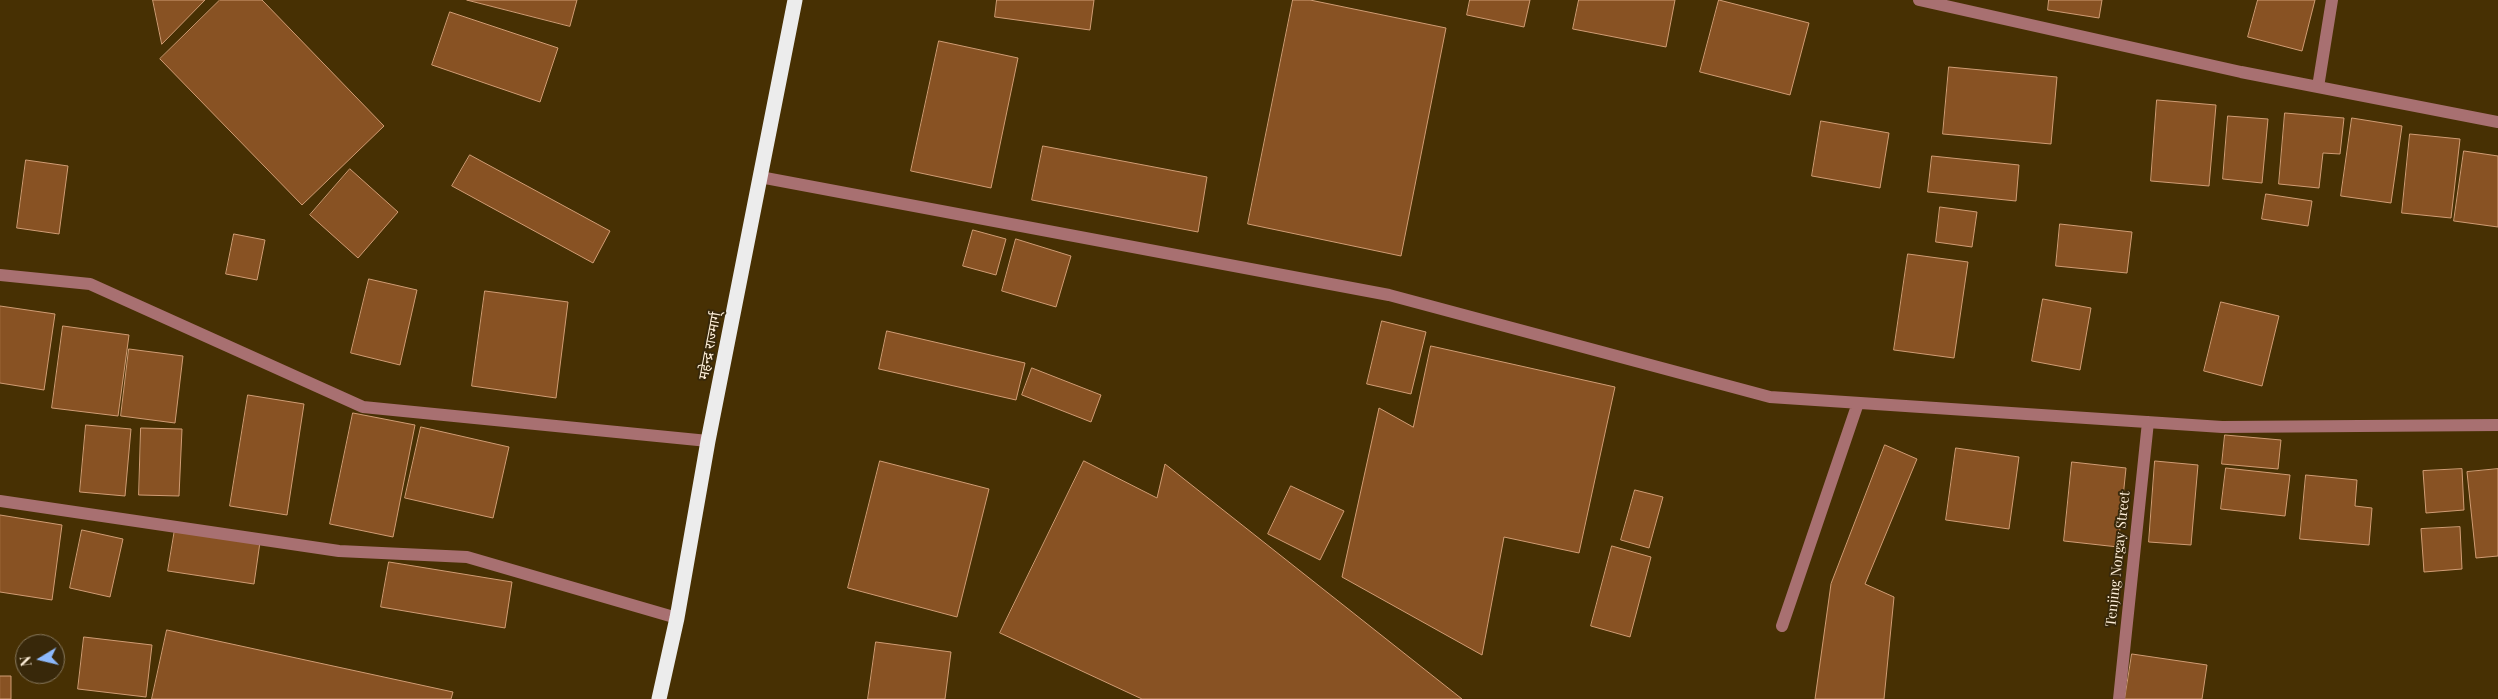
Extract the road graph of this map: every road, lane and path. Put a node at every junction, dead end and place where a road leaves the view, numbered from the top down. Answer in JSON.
{"nodes":[{"id":1,"x":795,"y":0,"type":"edge"},
{"id":2,"x":1919,"y":0,"type":"edge"},
{"id":3,"x":2332,"y":0,"type":"edge"},
{"id":4,"x":2318,"y":87,"type":"junction"},
{"id":5,"x":2498,"y":122,"type":"edge"},
{"id":6,"x":760,"y":177,"type":"junction"},
{"id":7,"x":0,"y":275,"type":"edge"},
{"id":8,"x":1858,"y":403,"type":"junction"},
{"id":9,"x":2148,"y":422,"type":"junction"},
{"id":10,"x":2498,"y":425,"type":"edge"},
{"id":11,"x":708,"y":441,"type":"junction"},
{"id":12,"x":0,"y":501,"type":"edge"},
{"id":13,"x":677,"y":618,"type":"junction"},
{"id":14,"x":1782,"y":626,"type":"dead end"},
{"id":15,"x":660,"y":699,"type":"edge"},
{"id":16,"x":2119,"y":699,"type":"edge"}],
"edges":[{"from":1,"to":6,"type":"highway","name":"महेन्द्र राज्मार्ग्"},
{"from":2,"to":4,"type":"street"},
{"from":3,"to":4,"type":"street"},
{"from":4,"to":5,"type":"street"},
{"from":6,"to":8,"type":"street"},
{"from":6,"to":11,"type":"highway","name":"महेन्द्र राज्मार्ग्"},
{"from":7,"to":11,"type":"street"},
{"from":8,"to":9,"type":"street"},
{"from":8,"to":14,"type":"street"},
{"from":9,"to":10,"type":"street"},
{"from":9,"to":16,"type":"street","name":"Tenjing Norgay Street"},
{"from":11,"to":13,"type":"highway","name":"महेन्द्र राज्मार्ग्"},
{"from":12,"to":13,"type":"street"},
{"from":13,"to":15,"type":"highway","name":"महेन्द्र राज्मार्ग्"}]}
